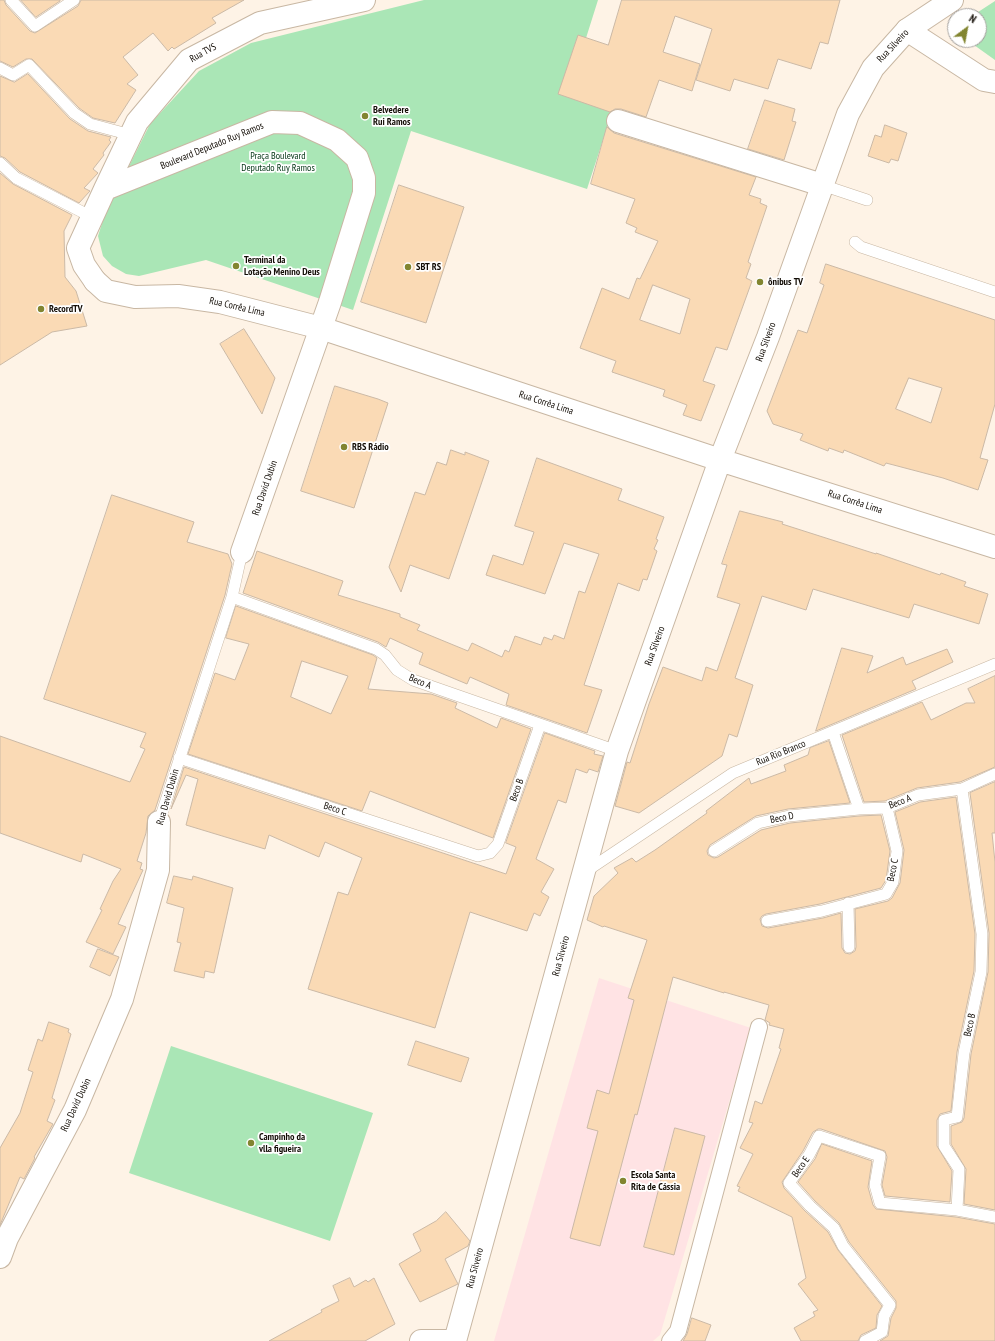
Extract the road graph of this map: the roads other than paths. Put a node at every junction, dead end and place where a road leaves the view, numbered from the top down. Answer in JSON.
{"nodes":[{"id":1,"x":11,"y":0,"type":"edge"},
{"id":2,"x":74,"y":0,"type":"edge"},
{"id":3,"x":364,"y":0,"type":"edge"},
{"id":4,"x":952,"y":0,"type":"edge"},
{"id":5,"x":907,"y":30,"type":"junction"},
{"id":6,"x":0,"y":68,"type":"edge"},
{"id":7,"x":995,"y":82,"type":"edge"},
{"id":8,"x":618,"y":121,"type":"dead end"},
{"id":9,"x":130,"y":135,"type":"junction"},
{"id":10,"x":0,"y":163,"type":"edge"},
{"id":11,"x":822,"y":185,"type":"junction"},
{"id":12,"x":104,"y":189,"type":"junction"},
{"id":13,"x":867,"y":200,"type":"dead end"},
{"id":14,"x":92,"y":217,"type":"junction"},
{"id":15,"x":855,"y":242,"type":"dead end"},
{"id":16,"x":995,"y":292,"type":"edge"},
{"id":17,"x":321,"y":328,"type":"junction"},
{"id":18,"x":720,"y":460,"type":"junction"},
{"id":19,"x":995,"y":547,"type":"edge"},
{"id":20,"x":242,"y":552,"type":"joint"},
{"id":21,"x":232,"y":597,"type":"junction"},
{"id":22,"x":995,"y":664,"type":"edge"},
{"id":23,"x":540,"y":725,"type":"junction"},
{"id":24,"x":833,"y":732,"type":"junction"},
{"id":25,"x":617,"y":751,"type":"junction"},
{"id":26,"x":179,"y":758,"type":"junction"},
{"id":27,"x":995,"y":774,"type":"edge"},
{"id":28,"x":962,"y":789,"type":"junction"},
{"id":29,"x":887,"y":808,"type":"junction"},
{"id":30,"x":859,"y":809,"type":"junction"},
{"id":31,"x":159,"y":822,"type":"joint"},
{"id":32,"x":714,"y":852,"type":"dead end"},
{"id":33,"x":490,"y":853,"type":"joint"},
{"id":34,"x":584,"y":873,"type":"junction"},
{"id":35,"x":848,"y":903,"type":"junction"},
{"id":36,"x":767,"y":922,"type":"dead end"},
{"id":37,"x":849,"y":948,"type":"dead end"},
{"id":38,"x":759,"y":1027,"type":"dead end"},
{"id":39,"x":957,"y":1210,"type":"junction"},
{"id":40,"x":995,"y":1217,"type":"edge"},
{"id":41,"x":0,"y":1257,"type":"edge"},
{"id":42,"x":421,"y":1341,"type":"edge"},
{"id":43,"x":455,"y":1341,"type":"edge"},
{"id":44,"x":670,"y":1341,"type":"edge"},
{"id":45,"x":866,"y":1341,"type":"edge"}],
"edges":[{"from":1,"to":2,"type":"lane"},
{"from":3,"to":9,"type":"street","name":"Rua TVS"},
{"from":4,"to":5,"type":"street","name":"Rua Silveiro"},
{"from":5,"to":7,"type":"street"},
{"from":5,"to":11,"type":"street","name":"Rua Silveiro"},
{"from":6,"to":9,"type":"lane"},
{"from":8,"to":11,"type":"street"},
{"from":9,"to":12,"type":"street","name":"Rua TVS"},
{"from":10,"to":14,"type":"lane"},
{"from":11,"to":13,"type":"lane"},
{"from":11,"to":18,"type":"street","name":"Rua Silveiro"},
{"from":12,"to":14,"type":"street"},
{"from":12,"to":17,"type":"street","name":"Boulevard Deputado Ruy Ramos"},
{"from":14,"to":17,"type":"street","name":"Rua Corrêa Lima"},
{"from":15,"to":16,"type":"lane"},
{"from":17,"to":18,"type":"street","name":"Rua Corrêa Lima"},
{"from":17,"to":20,"type":"street","name":"Rua David Dubin"},
{"from":18,"to":19,"type":"street","name":"Rua Corrêa Lima"},
{"from":18,"to":25,"type":"street","name":"Rua Silveiro"},
{"from":20,"to":21,"type":"lane","name":"Rua David Dubin"},
{"from":21,"to":23,"type":"lane","name":"Beco A"},
{"from":21,"to":26,"type":"lane","name":"Rua David Dubin"},
{"from":22,"to":24,"type":"lane","name":"Rua Rio Branco"},
{"from":23,"to":25,"type":"lane","name":"Beco A"},
{"from":23,"to":33,"type":"lane","name":"Beco B"},
{"from":24,"to":30,"type":"lane"},
{"from":24,"to":34,"type":"lane","name":"Rua Rio Branco"},
{"from":25,"to":34,"type":"street","name":"Rua Silveiro"},
{"from":26,"to":31,"type":"lane","name":"Rua David Dubin"},
{"from":26,"to":33,"type":"lane","name":"Beco C"},
{"from":27,"to":28,"type":"lane","name":"Beco A"},
{"from":28,"to":29,"type":"lane","name":"Beco A"},
{"from":28,"to":39,"type":"lane","name":"Beco B"},
{"from":29,"to":30,"type":"lane","name":"Beco A"},
{"from":29,"to":35,"type":"lane","name":"Beco C"},
{"from":30,"to":32,"type":"lane","name":"Beco D"},
{"from":31,"to":41,"type":"street","name":"Rua David Dubin"},
{"from":34,"to":43,"type":"street","name":"Rua Silveiro"},
{"from":35,"to":36,"type":"lane","name":"Beco C"},
{"from":35,"to":37,"type":"lane"},
{"from":38,"to":44,"type":"street"},
{"from":39,"to":40,"type":"lane"},
{"from":39,"to":45,"type":"lane","name":"Beco E"},
{"from":42,"to":43,"type":"street"}]}
